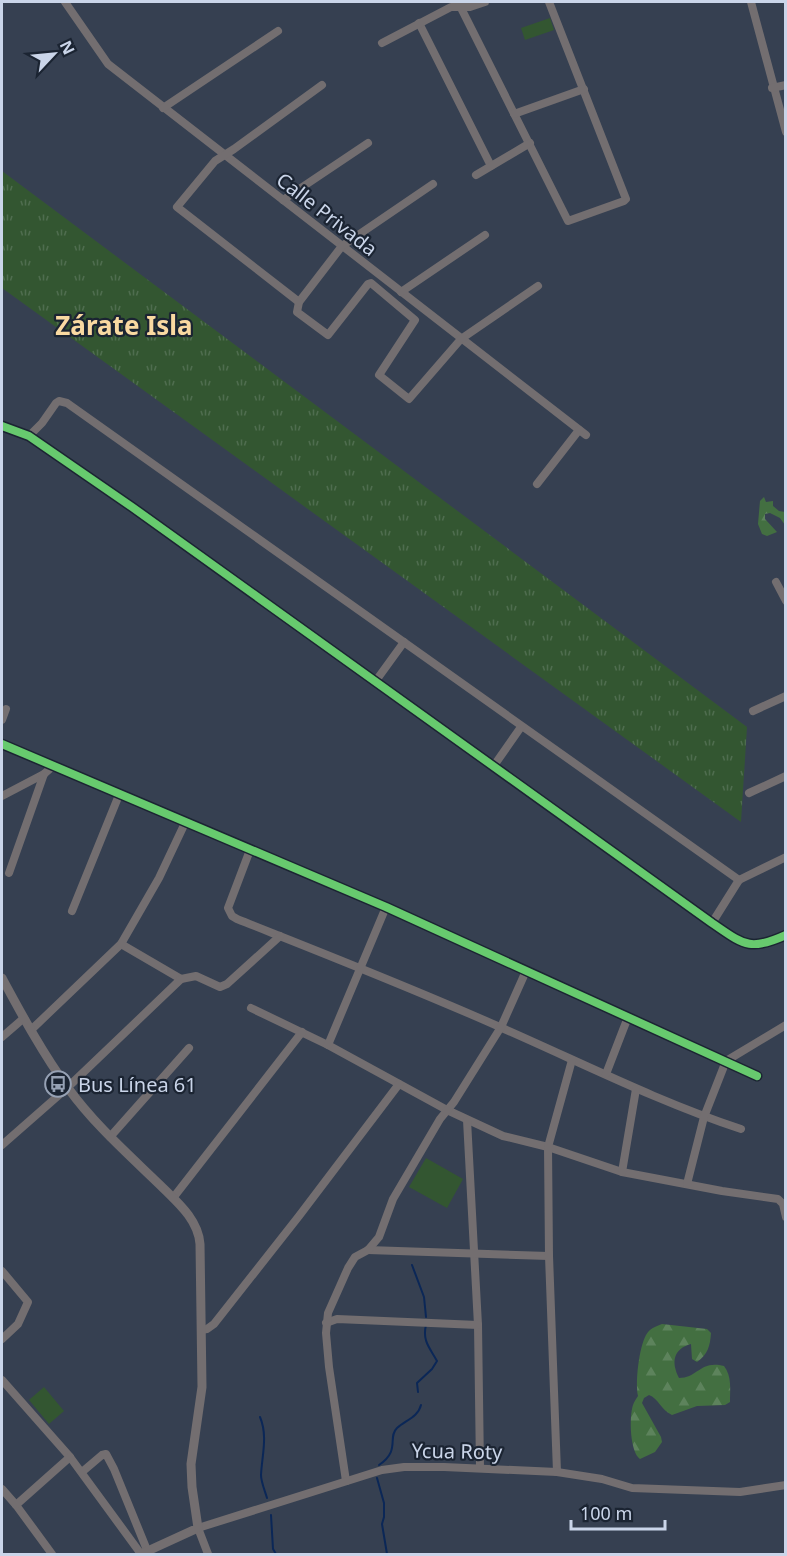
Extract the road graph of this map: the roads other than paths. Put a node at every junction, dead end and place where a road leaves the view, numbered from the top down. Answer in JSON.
{"nodes":[{"id":1,"x":65,"y":2,"type":"edge"},
{"id":2,"x":485,"y":2,"type":"edge"},
{"id":3,"x":549,"y":2,"type":"edge"},
{"id":4,"x":751,"y":2,"type":"edge"},
{"id":5,"x":459,"y":4,"type":"edge"},
{"id":6,"x":419,"y":23,"type":"junction"},
{"id":7,"x":278,"y":31,"type":"dead end"},
{"id":8,"x":382,"y":44,"type":"dead end"},
{"id":9,"x":786,"y":85,"type":"edge"},
{"id":10,"x":322,"y":86,"type":"dead end"},
{"id":11,"x":772,"y":88,"type":"junction"},
{"id":12,"x":584,"y":89,"type":"junction"},
{"id":13,"x":164,"y":108,"type":"junction"},
{"id":14,"x":514,"y":114,"type":"junction"},
{"id":15,"x":786,"y":132,"type":"edge"},
{"id":16,"x":368,"y":143,"type":"dead end"},
{"id":17,"x":530,"y":143,"type":"junction"},
{"id":18,"x":223,"y":155,"type":"junction"},
{"id":19,"x":490,"y":166,"type":"junction"},
{"id":20,"x":476,"y":176,"type":"dead end"},
{"id":21,"x":433,"y":184,"type":"dead end"},
{"id":22,"x":283,"y":200,"type":"junction"},
{"id":23,"x":485,"y":235,"type":"dead end"},
{"id":24,"x":342,"y":246,"type":"junction"},
{"id":25,"x":538,"y":286,"type":"dead end"},
{"id":26,"x":401,"y":292,"type":"junction"},
{"id":27,"x":299,"y":302,"type":"junction"},
{"id":28,"x":462,"y":339,"type":"junction"},
{"id":29,"x":2,"y":426,"type":"edge"},
{"id":30,"x":579,"y":430,"type":"junction"},
{"id":31,"x":586,"y":435,"type":"dead end"},
{"id":32,"x":29,"y":436,"type":"junction"},
{"id":33,"x":537,"y":484,"type":"dead end"},
{"id":34,"x":776,"y":582,"type":"dead end"},
{"id":35,"x":786,"y":601,"type":"edge"},
{"id":36,"x":404,"y":642,"type":"junction"},
{"id":37,"x":375,"y":682,"type":"junction"},
{"id":38,"x":786,"y":696,"type":"edge"},
{"id":39,"x":6,"y":709,"type":"dead end"},
{"id":40,"x":753,"y":711,"type":"dead end"},
{"id":41,"x":2,"y":720,"type":"edge"},
{"id":42,"x":521,"y":727,"type":"junction"},
{"id":43,"x":2,"y":744,"type":"edge"},
{"id":44,"x":52,"y":767,"type":"junction"},
{"id":45,"x":493,"y":767,"type":"junction"},
{"id":46,"x":44,"y":774,"type":"junction"},
{"id":47,"x":786,"y":776,"type":"edge"},
{"id":48,"x":749,"y":793,"type":"dead end"},
{"id":49,"x":119,"y":795,"type":"junction"},
{"id":50,"x":2,"y":796,"type":"edge"},
{"id":51,"x":185,"y":823,"type":"junction"},
{"id":52,"x":250,"y":850,"type":"junction"},
{"id":53,"x":786,"y":857,"type":"edge"},
{"id":54,"x":9,"y":873,"type":"dead end"},
{"id":55,"x":739,"y":880,"type":"junction"},
{"id":56,"x":386,"y":907,"type":"junction"},
{"id":57,"x":72,"y":911,"type":"dead end"},
{"id":58,"x":712,"y":923,"type":"junction"},
{"id":59,"x":786,"y":935,"type":"edge"},
{"id":60,"x":280,"y":936,"type":"junction"},
{"id":61,"x":121,"y":944,"type":"junction"},
{"id":62,"x":360,"y":969,"type":"junction"},
{"id":63,"x":526,"y":971,"type":"junction"},
{"id":64,"x":2,"y":978,"type":"edge"},
{"id":65,"x":182,"y":979,"type":"junction"},
{"id":66,"x":251,"y":1008,"type":"dead end"},
{"id":67,"x":628,"y":1017,"type":"junction"},
{"id":68,"x":24,"y":1018,"type":"junction"},
{"id":69,"x":786,"y":1025,"type":"edge"},
{"id":70,"x":501,"y":1028,"type":"junction"},
{"id":71,"x":31,"y":1030,"type":"junction"},
{"id":72,"x":302,"y":1032,"type":"junction"},
{"id":73,"x":2,"y":1037,"type":"edge"},
{"id":74,"x":328,"y":1045,"type":"junction"},
{"id":75,"x":189,"y":1048,"type":"dead end"},
{"id":76,"x":572,"y":1060,"type":"junction"},
{"id":77,"x":726,"y":1060,"type":"junction"},
{"id":78,"x":606,"y":1074,"type":"junction"},
{"id":79,"x":757,"y":1076,"type":"dead end"},
{"id":80,"x":399,"y":1084,"type":"junction"},
{"id":81,"x":67,"y":1088,"type":"junction"},
{"id":82,"x":636,"y":1089,"type":"junction"},
{"id":83,"x":447,"y":1110,"type":"junction"},
{"id":84,"x":704,"y":1117,"type":"junction"},
{"id":85,"x":467,"y":1120,"type":"junction"},
{"id":86,"x":741,"y":1129,"type":"dead end"},
{"id":87,"x":110,"y":1137,"type":"junction"},
{"id":88,"x":2,"y":1145,"type":"edge"},
{"id":89,"x":548,"y":1147,"type":"junction"},
{"id":90,"x":622,"y":1172,"type":"junction"},
{"id":91,"x":687,"y":1184,"type":"junction"},
{"id":92,"x":173,"y":1198,"type":"junction"},
{"id":93,"x":786,"y":1218,"type":"edge"},
{"id":94,"x":368,"y":1250,"type":"junction"},
{"id":95,"x":475,"y":1254,"type":"junction"},
{"id":96,"x":549,"y":1256,"type":"junction"},
{"id":97,"x":2,"y":1271,"type":"edge"},
{"id":98,"x":326,"y":1323,"type":"junction"},
{"id":99,"x":478,"y":1325,"type":"junction"},
{"id":100,"x":201,"y":1330,"type":"junction"},
{"id":101,"x":2,"y":1339,"type":"edge"},
{"id":102,"x":2,"y":1380,"type":"edge"},
{"id":103,"x":70,"y":1457,"type":"junction"},
{"id":104,"x":480,"y":1468,"type":"junction"},
{"id":105,"x":82,"y":1472,"type":"junction"},
{"id":106,"x":556,"y":1472,"type":"junction"},
{"id":107,"x":346,"y":1482,"type":"junction"},
{"id":108,"x":786,"y":1485,"type":"edge"},
{"id":109,"x":2,"y":1489,"type":"edge"},
{"id":110,"x":16,"y":1505,"type":"junction"},
{"id":111,"x":198,"y":1528,"type":"junction"},
{"id":112,"x":143,"y":1553,"type":"edge"},
{"id":113,"x":52,"y":1554,"type":"edge"},
{"id":114,"x":208,"y":1554,"type":"edge"}],
"edges":[{"from":1,"to":13,"type":"street","name":"Calle Privada"},
{"from":2,"to":5,"type":"street"},
{"from":3,"to":12,"type":"street"},
{"from":4,"to":11,"type":"street"},
{"from":5,"to":6,"type":"street"},
{"from":5,"to":14,"type":"street"},
{"from":6,"to":8,"type":"street"},
{"from":6,"to":19,"type":"street"},
{"from":7,"to":13,"type":"street"},
{"from":9,"to":11,"type":"street"},
{"from":10,"to":18,"type":"street"},
{"from":11,"to":15,"type":"street"},
{"from":12,"to":14,"type":"street"},
{"from":12,"to":17,"type":"street"},
{"from":13,"to":18,"type":"street","name":"Calle Privada"},
{"from":14,"to":17,"type":"street"},
{"from":16,"to":22,"type":"street"},
{"from":17,"to":19,"type":"street"},
{"from":18,"to":22,"type":"street","name":"Calle Privada"},
{"from":18,"to":27,"type":"street"},
{"from":19,"to":20,"type":"street"},
{"from":21,"to":24,"type":"street"},
{"from":22,"to":24,"type":"street","name":"Calle Privada"},
{"from":23,"to":26,"type":"street"},
{"from":24,"to":26,"type":"street","name":"Calle Privada"},
{"from":24,"to":27,"type":"street"},
{"from":25,"to":28,"type":"street"},
{"from":26,"to":28,"type":"street","name":"Calle Privada"},
{"from":27,"to":28,"type":"street"},
{"from":28,"to":30,"type":"street","name":"Calle Privada"},
{"from":29,"to":32,"type":"street"},
{"from":30,"to":31,"type":"street","name":"Calle Privada"},
{"from":30,"to":33,"type":"street"},
{"from":32,"to":36,"type":"street"},
{"from":32,"to":37,"type":"street"},
{"from":34,"to":35,"type":"street"},
{"from":36,"to":37,"type":"street"},
{"from":36,"to":42,"type":"street"},
{"from":37,"to":45,"type":"street"},
{"from":38,"to":40,"type":"street"},
{"from":39,"to":41,"type":"street"},
{"from":42,"to":45,"type":"street"},
{"from":42,"to":55,"type":"street"},
{"from":43,"to":44,"type":"street"},
{"from":44,"to":46,"type":"street"},
{"from":44,"to":49,"type":"street"},
{"from":45,"to":58,"type":"street"},
{"from":46,"to":50,"type":"street"},
{"from":46,"to":54,"type":"street"},
{"from":47,"to":48,"type":"street"},
{"from":49,"to":51,"type":"street"},
{"from":49,"to":57,"type":"street"},
{"from":51,"to":52,"type":"street"},
{"from":51,"to":61,"type":"street"},
{"from":52,"to":56,"type":"street"},
{"from":52,"to":60,"type":"street"},
{"from":53,"to":55,"type":"street"},
{"from":55,"to":58,"type":"street"},
{"from":56,"to":62,"type":"street"},
{"from":56,"to":63,"type":"street"},
{"from":58,"to":59,"type":"street"},
{"from":60,"to":62,"type":"street"},
{"from":60,"to":65,"type":"street"},
{"from":61,"to":65,"type":"street"},
{"from":61,"to":71,"type":"street"},
{"from":62,"to":70,"type":"street"},
{"from":62,"to":74,"type":"street"},
{"from":63,"to":67,"type":"street"},
{"from":63,"to":70,"type":"street"},
{"from":64,"to":68,"type":"street"},
{"from":65,"to":81,"type":"street"},
{"from":66,"to":72,"type":"street"},
{"from":67,"to":77,"type":"street"},
{"from":67,"to":78,"type":"street"},
{"from":68,"to":71,"type":"street"},
{"from":68,"to":73,"type":"street"},
{"from":69,"to":77,"type":"street"},
{"from":70,"to":76,"type":"street"},
{"from":70,"to":83,"type":"street"},
{"from":71,"to":81,"type":"street"},
{"from":72,"to":74,"type":"street"},
{"from":72,"to":92,"type":"street"},
{"from":74,"to":80,"type":"street"},
{"from":75,"to":87,"type":"street"},
{"from":76,"to":78,"type":"street"},
{"from":76,"to":89,"type":"street"},
{"from":77,"to":79,"type":"street"},
{"from":77,"to":84,"type":"street"},
{"from":78,"to":82,"type":"street"},
{"from":80,"to":83,"type":"street"},
{"from":80,"to":100,"type":"street"},
{"from":81,"to":87,"type":"street"},
{"from":81,"to":88,"type":"street"},
{"from":82,"to":84,"type":"street"},
{"from":82,"to":90,"type":"street"},
{"from":83,"to":85,"type":"street"},
{"from":83,"to":94,"type":"street"},
{"from":84,"to":86,"type":"street"},
{"from":84,"to":91,"type":"street"},
{"from":85,"to":89,"type":"street"},
{"from":85,"to":95,"type":"street"},
{"from":87,"to":92,"type":"street"},
{"from":89,"to":90,"type":"street"},
{"from":89,"to":96,"type":"street"},
{"from":90,"to":91,"type":"street"},
{"from":91,"to":93,"type":"street"},
{"from":92,"to":100,"type":"street"},
{"from":94,"to":95,"type":"street"},
{"from":94,"to":98,"type":"street"},
{"from":95,"to":96,"type":"street"},
{"from":95,"to":99,"type":"street"},
{"from":96,"to":106,"type":"street"},
{"from":97,"to":101,"type":"street"},
{"from":98,"to":99,"type":"street"},
{"from":98,"to":107,"type":"street"},
{"from":99,"to":104,"type":"street"},
{"from":100,"to":111,"type":"street"},
{"from":102,"to":103,"type":"street"},
{"from":103,"to":105,"type":"street"},
{"from":103,"to":110,"type":"street"},
{"from":104,"to":106,"type":"street","name":"Ycua Roty"},
{"from":104,"to":107,"type":"street","name":"Ycua Roty"},
{"from":105,"to":112,"type":"street"},
{"from":105,"to":112,"type":"street"},
{"from":106,"to":108,"type":"street","name":"Ycua Roty"},
{"from":107,"to":111,"type":"street","name":"Ycua Roty"},
{"from":109,"to":110,"type":"street"},
{"from":110,"to":113,"type":"street"},
{"from":111,"to":112,"type":"street","name":"Ycua Roty"},
{"from":111,"to":114,"type":"street"}]}
